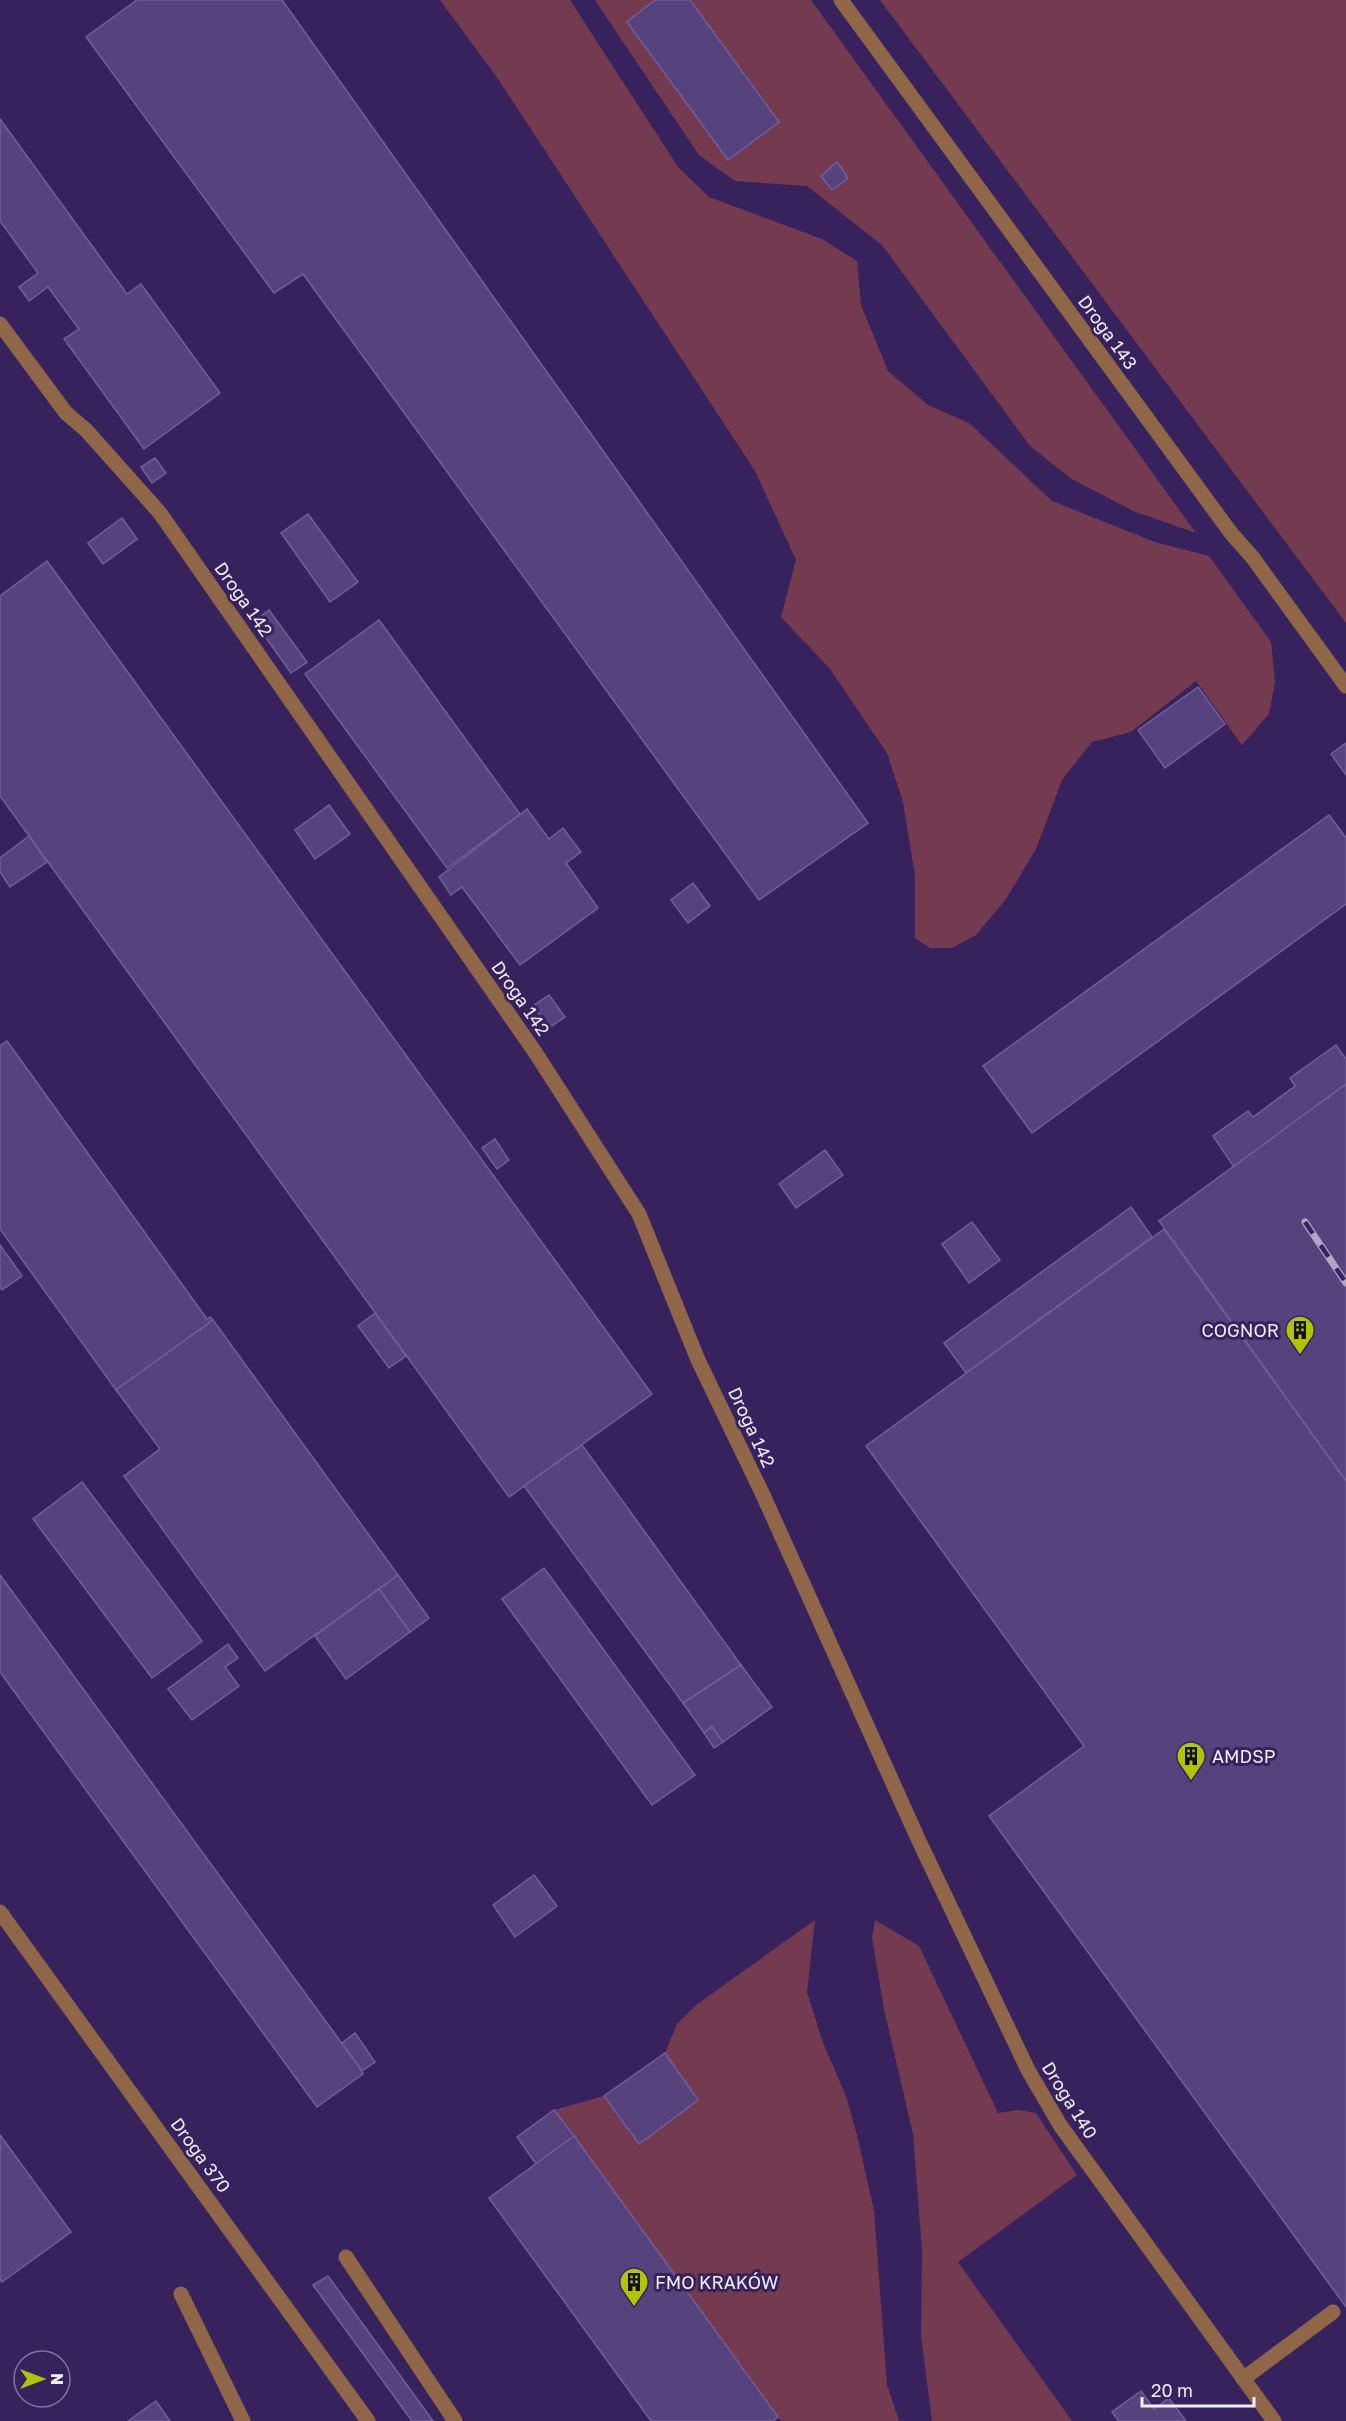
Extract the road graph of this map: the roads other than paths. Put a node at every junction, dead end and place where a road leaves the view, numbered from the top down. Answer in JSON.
{"nodes":[{"id":1,"x":841,"y":0,"type":"edge"},
{"id":2,"x":0,"y":324,"type":"edge"},
{"id":3,"x":1346,"y":686,"type":"edge"},
{"id":4,"x":886,"y":1769,"type":"joint"},
{"id":5,"x":0,"y":1912,"type":"edge"},
{"id":6,"x":346,"y":2257,"type":"dead end"},
{"id":7,"x":181,"y":2294,"type":"dead end"},
{"id":8,"x":1333,"y":2312,"type":"dead end"},
{"id":9,"x":1244,"y":2379,"type":"junction"},
{"id":10,"x":243,"y":2421,"type":"edge"},
{"id":11,"x":368,"y":2421,"type":"edge"},
{"id":12,"x":455,"y":2421,"type":"edge"},
{"id":13,"x":1274,"y":2421,"type":"edge"}],
"edges":[{"from":1,"to":3,"type":"lane","name":"Droga 143"},
{"from":2,"to":4,"type":"lane","name":"Droga 142"},
{"from":4,"to":9,"type":"lane","name":"Droga 140"},
{"from":5,"to":11,"type":"lane","name":"Droga 370"},
{"from":6,"to":12,"type":"lane"},
{"from":7,"to":10,"type":"lane"},
{"from":8,"to":9,"type":"lane"},
{"from":9,"to":13,"type":"lane","name":"Droga 140"}]}
